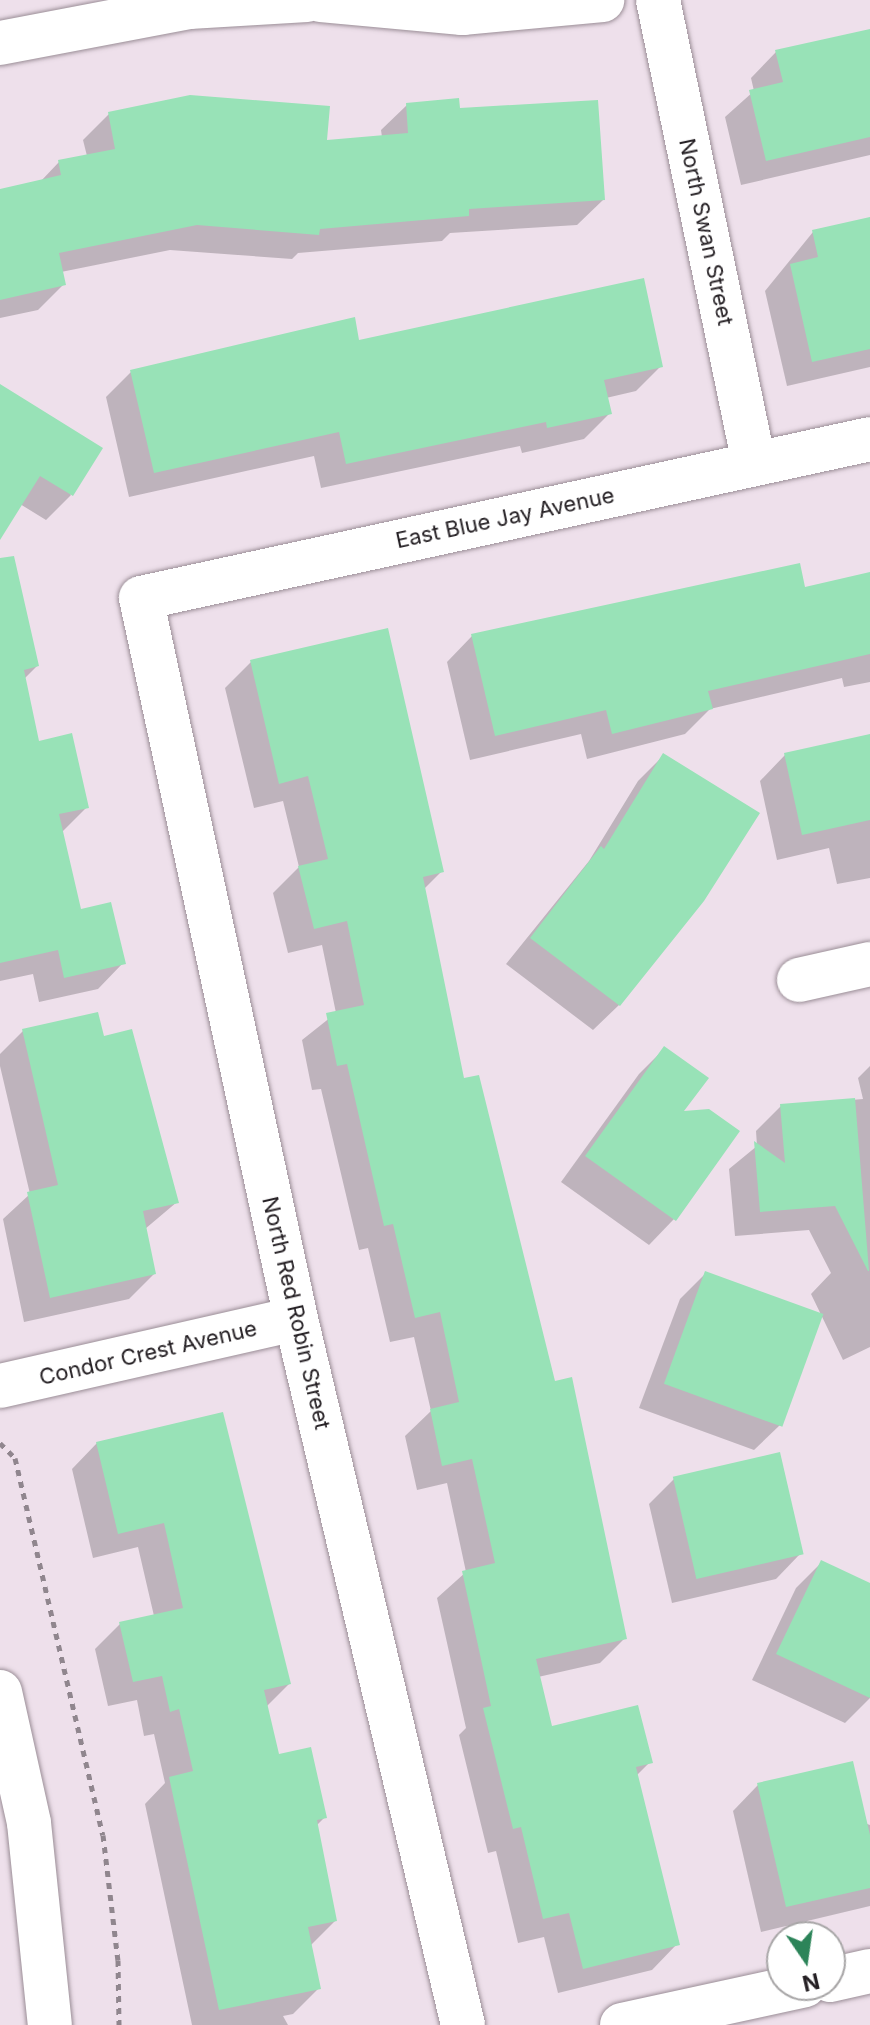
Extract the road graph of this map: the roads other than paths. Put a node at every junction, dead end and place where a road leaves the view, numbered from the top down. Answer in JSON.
{"nodes":[{"id":1,"x":307,"y":0,"type":"edge"},
{"id":2,"x":321,"y":0,"type":"edge"},
{"id":3,"x":602,"y":0,"type":"edge"},
{"id":4,"x":658,"y":0,"type":"edge"},
{"id":5,"x":0,"y":43,"type":"edge"},
{"id":6,"x":870,"y":439,"type":"edge"},
{"id":7,"x":754,"y":463,"type":"junction"},
{"id":8,"x":141,"y":598,"type":"joint"},
{"id":9,"x":870,"y":964,"type":"edge"},
{"id":10,"x":799,"y":980,"type":"dead end"},
{"id":11,"x":296,"y":1319,"type":"junction"},
{"id":12,"x":0,"y":1386,"type":"edge"},
{"id":13,"x":0,"y":1692,"type":"edge"},
{"id":14,"x":14,"y":1827,"type":"edge"},
{"id":15,"x":870,"y":1971,"type":"edge"},
{"id":16,"x":846,"y":1976,"type":"edge"},
{"id":17,"x":766,"y":1994,"type":"edge"},
{"id":18,"x":50,"y":2025,"type":"edge"},
{"id":19,"x":463,"y":2025,"type":"edge"},
{"id":20,"x":622,"y":2025,"type":"edge"}],
"edges":[{"from":1,"to":5,"type":"street"},
{"from":2,"to":3,"type":"street"},
{"from":4,"to":7,"type":"street","name":"North Swan Street"},
{"from":6,"to":7,"type":"street","name":"East Blue Jay Avenue"},
{"from":7,"to":8,"type":"street","name":"East Blue Jay Avenue"},
{"from":8,"to":11,"type":"street","name":"North Red Robin Street"},
{"from":9,"to":10,"type":"street"},
{"from":11,"to":12,"type":"street","name":"Condor Crest Avenue"},
{"from":11,"to":19,"type":"street","name":"North Red Robin Street"},
{"from":13,"to":14,"type":"street"},
{"from":14,"to":18,"type":"street"},
{"from":15,"to":16,"type":"street"},
{"from":17,"to":20,"type":"street"}]}
